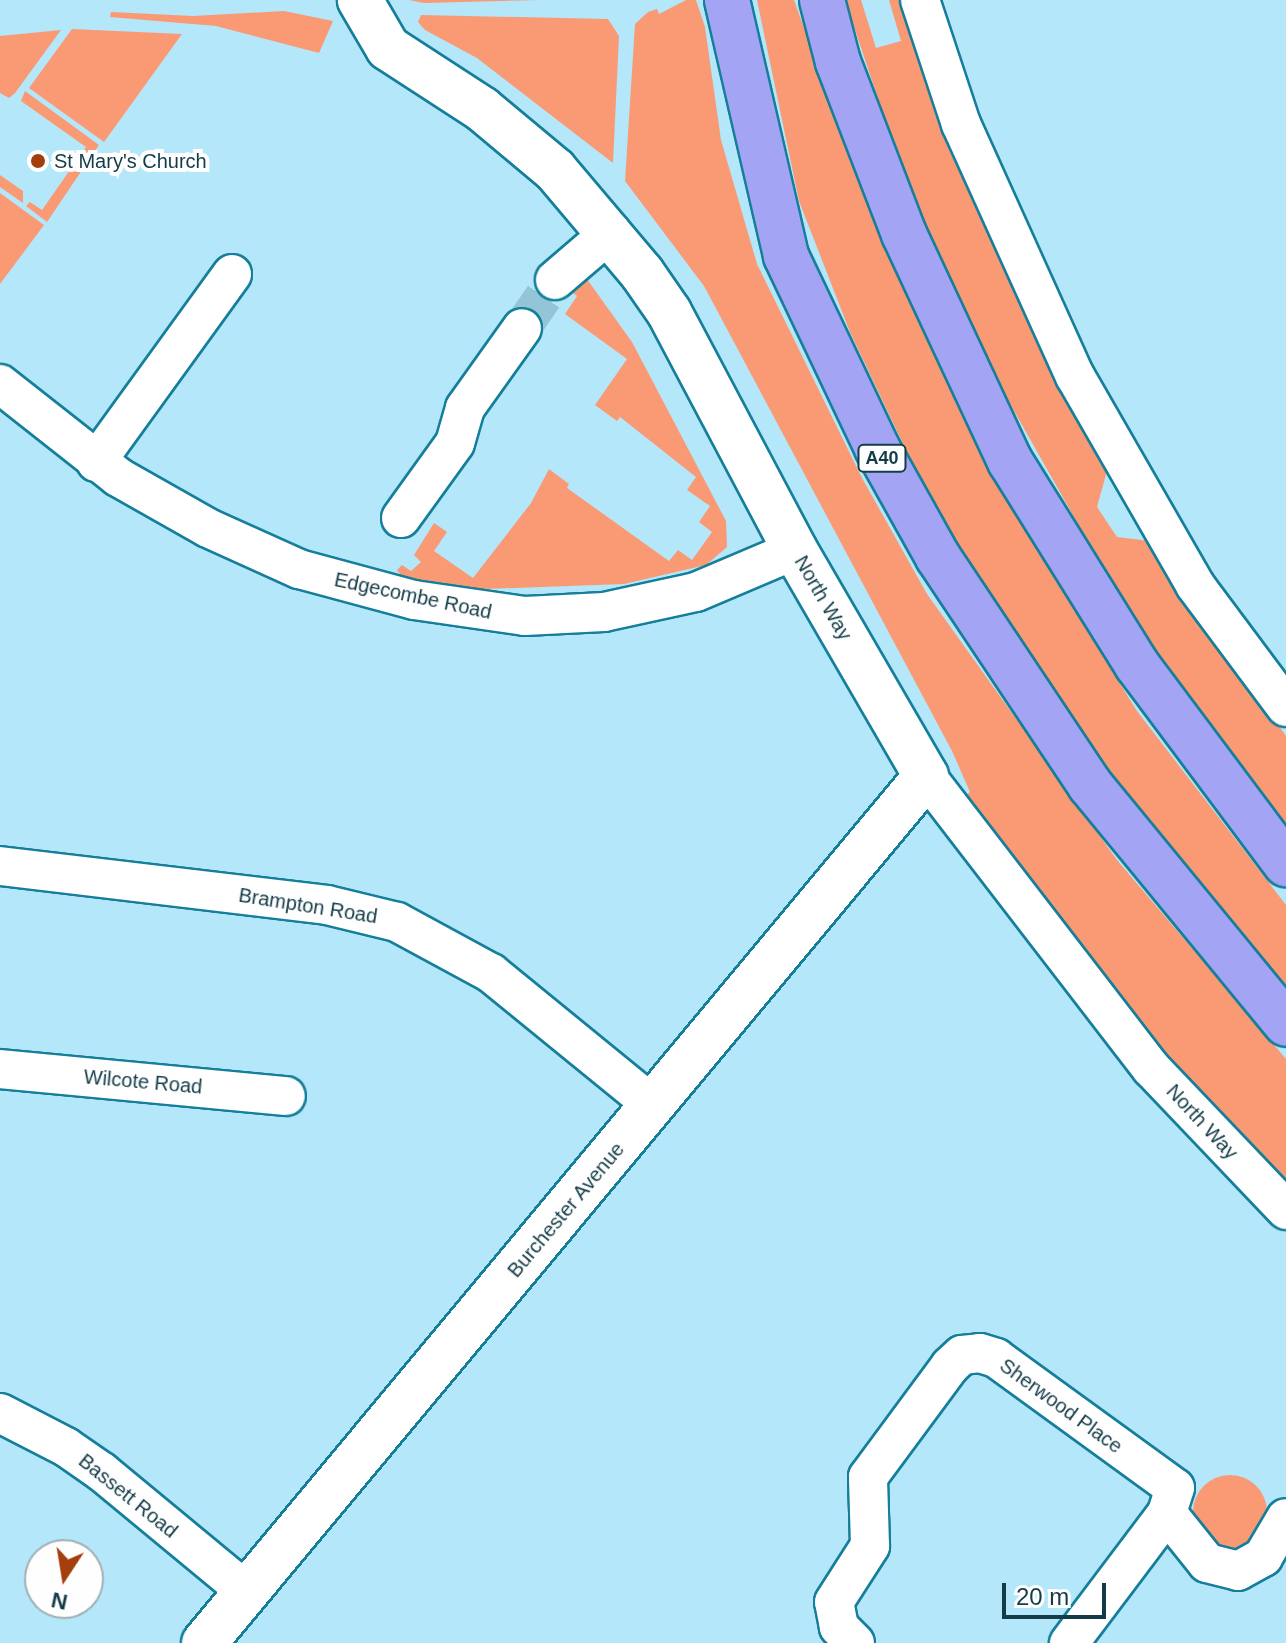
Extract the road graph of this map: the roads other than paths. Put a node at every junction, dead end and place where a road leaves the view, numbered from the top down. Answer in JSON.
{"nodes":[{"id":1,"x":360,"y":0,"type":"edge"},
{"id":2,"x":727,"y":0,"type":"edge"},
{"id":3,"x":822,"y":0,"type":"edge"},
{"id":4,"x":920,"y":0,"type":"edge"},
{"id":5,"x":611,"y":232,"type":"junction"},
{"id":6,"x":232,"y":274,"type":"dead end"},
{"id":7,"x":555,"y":280,"type":"tunnel mouth"},
{"id":8,"x":522,"y":328,"type":"tunnel mouth"},
{"id":9,"x":0,"y":384,"type":"edge"},
{"id":10,"x":96,"y":462,"type":"junction"},
{"id":11,"x":401,"y":518,"type":"dead end"},
{"id":12,"x":795,"y":550,"type":"junction"},
{"id":13,"x":1286,"y":707,"type":"edge"},
{"id":14,"x":926,"y":776,"type":"junction"},
{"id":15,"x":1286,"y":864,"type":"edge"},
{"id":16,"x":0,"y":866,"type":"edge"},
{"id":17,"x":1286,"y":1024,"type":"edge"},
{"id":18,"x":0,"y":1069,"type":"edge"},
{"id":19,"x":286,"y":1096,"type":"dead end"},
{"id":20,"x":653,"y":1105,"type":"junction"},
{"id":21,"x":1286,"y":1210,"type":"edge"},
{"id":22,"x":0,"y":1413,"type":"edge"},
{"id":23,"x":1167,"y":1513,"type":"junction"},
{"id":24,"x":1286,"y":1518,"type":"edge"},
{"id":25,"x":247,"y":1592,"type":"junction"},
{"id":26,"x":204,"y":1643,"type":"edge"},
{"id":27,"x":855,"y":1643,"type":"edge"},
{"id":28,"x":1069,"y":1643,"type":"edge"}],
"edges":[{"from":1,"to":5,"type":"street","name":"North Way"},
{"from":2,"to":17,"type":"highway","number":"A40"},
{"from":3,"to":15,"type":"highway"},
{"from":4,"to":13,"type":"street"},
{"from":5,"to":7,"type":"street"},
{"from":5,"to":12,"type":"street","name":"North Way"},
{"from":6,"to":10,"type":"street"},
{"from":8,"to":11,"type":"street"},
{"from":9,"to":10,"type":"street","name":"Edgecombe Road"},
{"from":10,"to":12,"type":"street","name":"Edgecombe Road"},
{"from":12,"to":14,"type":"street","name":"North Way"},
{"from":14,"to":20,"type":"street","name":"Burchester Avenue"},
{"from":14,"to":21,"type":"street","name":"North Way"},
{"from":16,"to":20,"type":"street","name":"Brampton Road"},
{"from":18,"to":19,"type":"street","name":"Wilcote Road"},
{"from":20,"to":25,"type":"street","name":"Burchester Avenue"},
{"from":22,"to":25,"type":"street","name":"Bassett Road"},
{"from":23,"to":24,"type":"street"},
{"from":23,"to":27,"type":"street","name":"Sherwood Place"},
{"from":23,"to":28,"type":"street"},
{"from":25,"to":26,"type":"street","name":"Burchester Avenue"}]}
